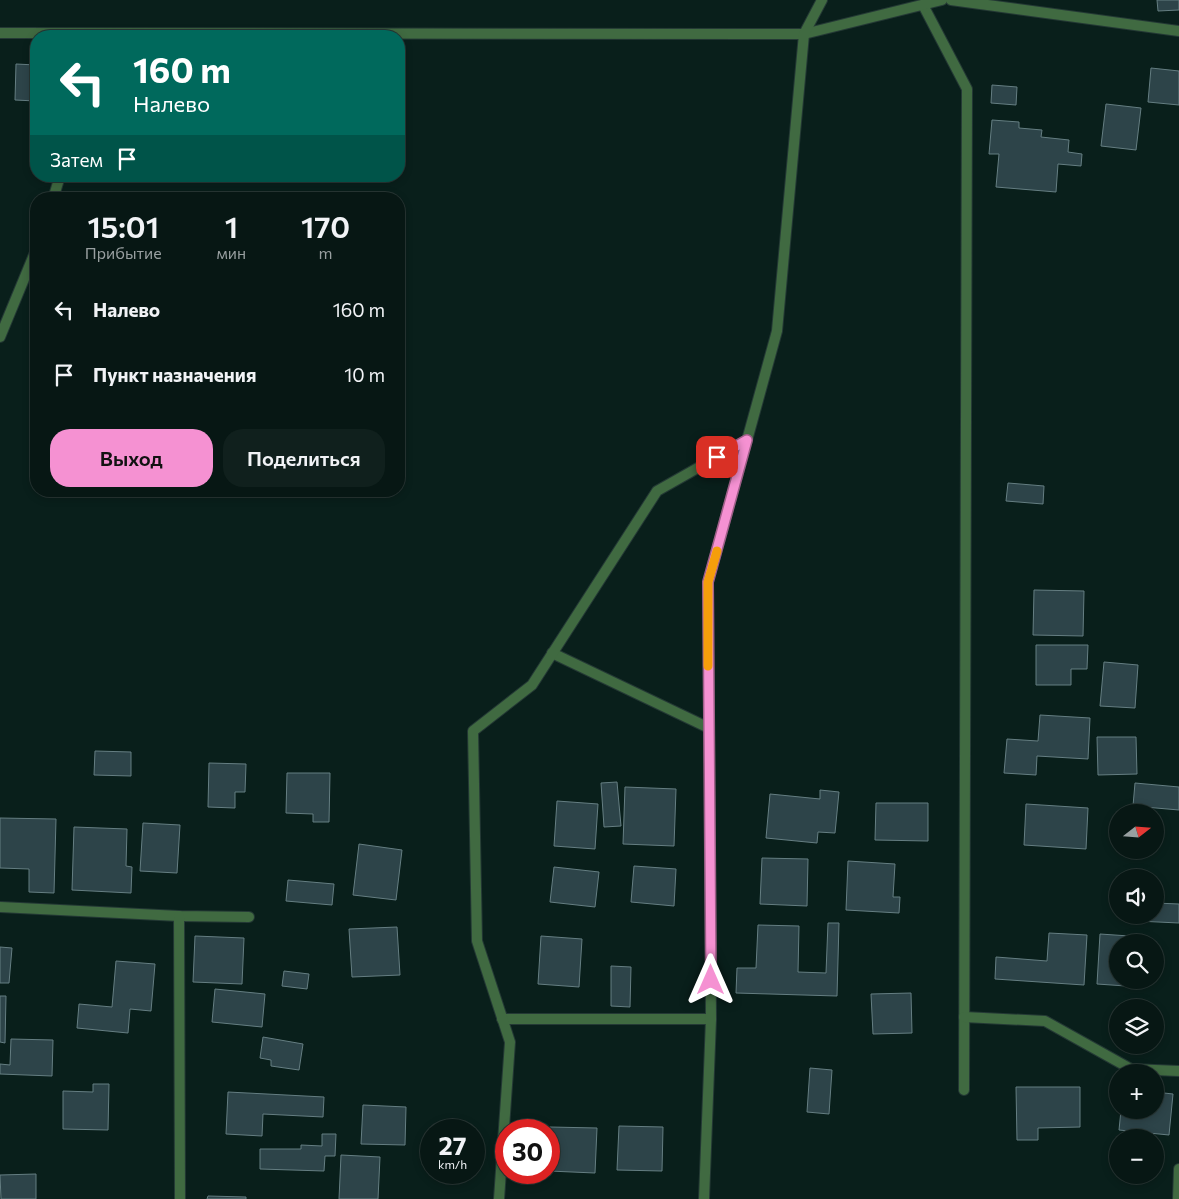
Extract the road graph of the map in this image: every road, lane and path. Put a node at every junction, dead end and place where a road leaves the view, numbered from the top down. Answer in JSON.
{"nodes":[{"id":1,"x":822,"y":0,"type":"edge"},
{"id":2,"x":942,"y":0,"type":"edge"},
{"id":3,"x":952,"y":0,"type":"edge"},
{"id":4,"x":923,"y":5,"type":"junction"},
{"id":5,"x":1179,"y":31,"type":"edge"},
{"id":6,"x":0,"y":33,"type":"edge"},
{"id":7,"x":30,"y":34,"type":"edge"},
{"id":8,"x":804,"y":34,"type":"junction"},
{"id":9,"x":405,"y":35,"type":"edge"},
{"id":10,"x":30,"y":264,"type":"edge"},
{"id":11,"x":0,"y":337,"type":"edge"},
{"id":12,"x":747,"y":440,"type":"junction"},
{"id":13,"x":552,"y":654,"type":"junction"},
{"id":14,"x":709,"y":728,"type":"junction"},
{"id":15,"x":0,"y":907,"type":"edge"},
{"id":16,"x":179,"y":916,"type":"junction"},
{"id":17,"x":249,"y":917,"type":"dead end"},
{"id":18,"x":964,"y":1017,"type":"junction"},
{"id":19,"x":502,"y":1019,"type":"junction"},
{"id":20,"x":711,"y":1019,"type":"junction"},
{"id":21,"x":1179,"y":1071,"type":"edge"},
{"id":22,"x":964,"y":1090,"type":"dead end"},
{"id":23,"x":1179,"y":1169,"type":"edge"},
{"id":24,"x":180,"y":1199,"type":"edge"},
{"id":25,"x":499,"y":1199,"type":"edge"},
{"id":26,"x":704,"y":1199,"type":"edge"},
{"id":27,"x":1178,"y":1199,"type":"edge"}],
"edges":[{"from":1,"to":8,"type":"street"},
{"from":2,"to":4,"type":"street"},
{"from":3,"to":5,"type":"street"},
{"from":4,"to":8,"type":"street"},
{"from":4,"to":18,"type":"street"},
{"from":6,"to":7,"type":"street"},
{"from":8,"to":9,"type":"street"},
{"from":8,"to":12,"type":"street"},
{"from":10,"to":11,"type":"street"},
{"from":12,"to":13,"type":"street"},
{"from":12,"to":14,"type":"street"},
{"from":13,"to":14,"type":"street"},
{"from":13,"to":19,"type":"street"},
{"from":14,"to":20,"type":"street"},
{"from":15,"to":16,"type":"street"},
{"from":16,"to":17,"type":"street"},
{"from":16,"to":24,"type":"street"},
{"from":18,"to":21,"type":"street"},
{"from":18,"to":22,"type":"street"},
{"from":19,"to":20,"type":"street"},
{"from":19,"to":25,"type":"street"},
{"from":20,"to":26,"type":"street"},
{"from":23,"to":27,"type":"street"}]}
